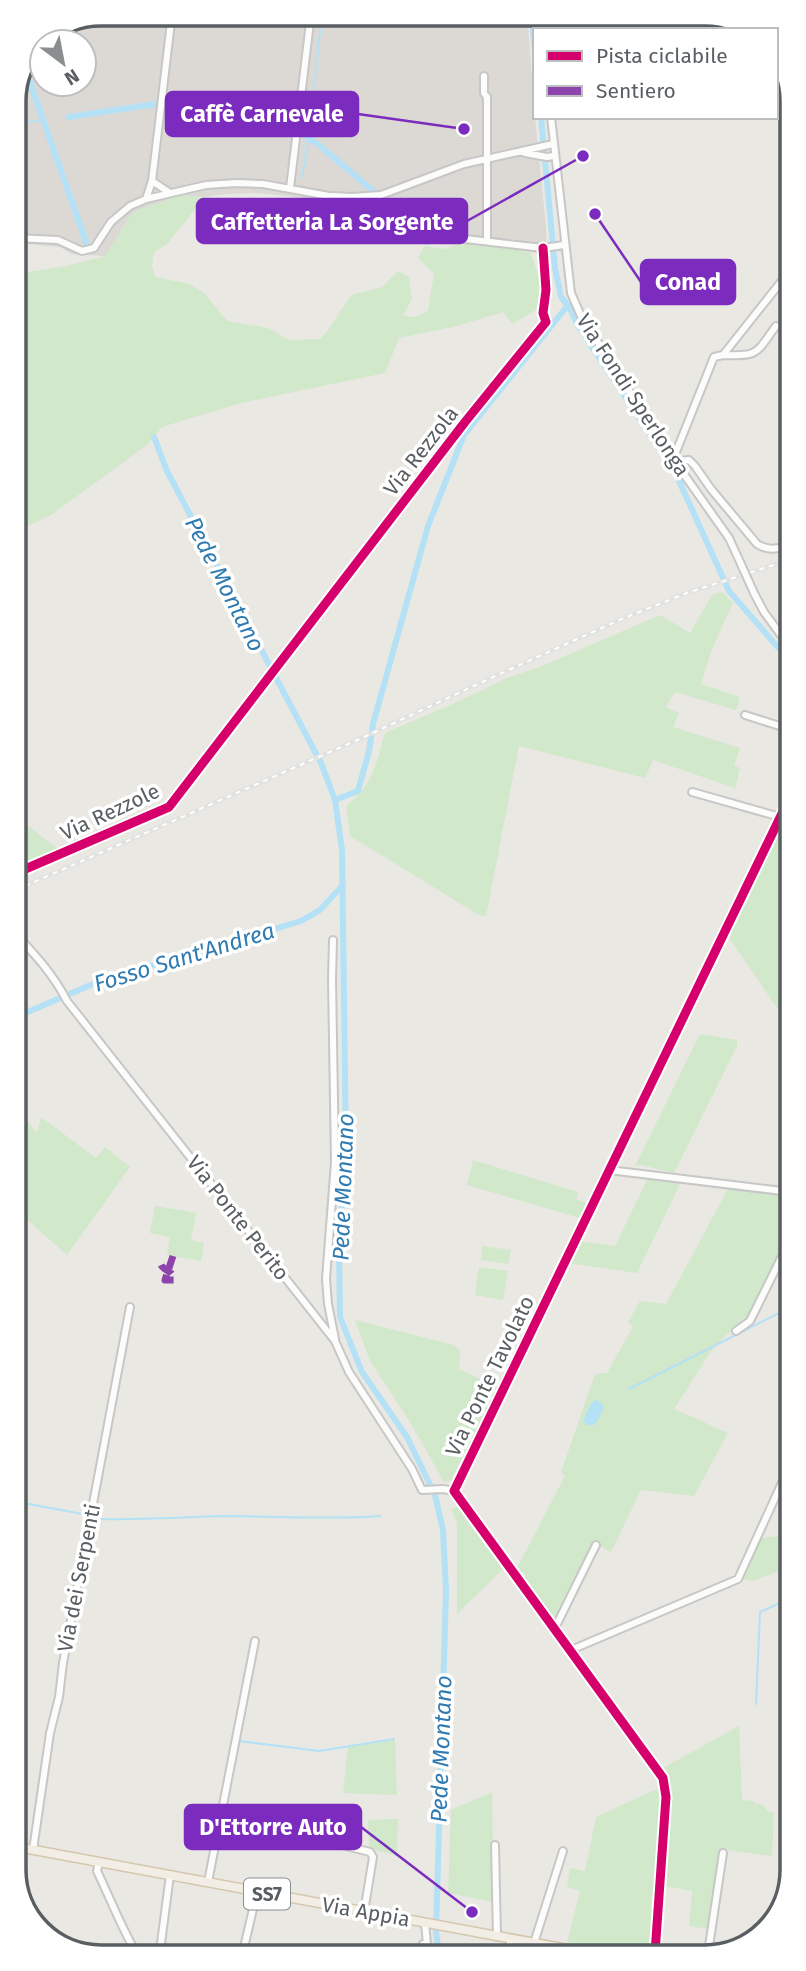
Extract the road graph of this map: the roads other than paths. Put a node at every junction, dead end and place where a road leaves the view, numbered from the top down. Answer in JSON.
{"nodes":[{"id":1,"x":171,"y":26,"type":"edge"},
{"id":2,"x":310,"y":26,"type":"edge"},
{"id":3,"x":484,"y":76,"type":"dead end"},
{"id":4,"x":551,"y":119,"type":"edge"},
{"id":5,"x":550,"y":145,"type":"junction"},
{"id":6,"x":545,"y":154,"type":"junction"},
{"id":7,"x":488,"y":158,"type":"junction"},
{"id":8,"x":152,"y":181,"type":"junction"},
{"id":9,"x":290,"y":188,"type":"junction"},
{"id":10,"x":170,"y":193,"type":"junction"},
{"id":11,"x":329,"y":196,"type":"junction"},
{"id":12,"x":146,"y":198,"type":"junction"},
{"id":13,"x":26,"y":238,"type":"edge"},
{"id":14,"x":487,"y":241,"type":"junction"},
{"id":15,"x":562,"y":245,"type":"junction"},
{"id":16,"x":545,"y":248,"type":"junction"},
{"id":17,"x":780,"y":283,"type":"edge"},
{"id":18,"x":776,"y":326,"type":"dead end"},
{"id":19,"x":723,"y":355,"type":"junction"},
{"id":20,"x":671,"y":456,"type":"junction"},
{"id":21,"x":676,"y":464,"type":"junction"},
{"id":22,"x":780,"y":548,"type":"edge"},
{"id":23,"x":780,"y":634,"type":"edge"},
{"id":24,"x":281,"y":664,"type":"joint"},
{"id":25,"x":746,"y":715,"type":"dead end"},
{"id":26,"x":780,"y":726,"type":"edge"},
{"id":27,"x":692,"y":792,"type":"dead end"},
{"id":28,"x":780,"y":817,"type":"joint"},
{"id":29,"x":26,"y":869,"type":"edge"},
{"id":30,"x":333,"y":940,"type":"dead end"},
{"id":31,"x":26,"y":945,"type":"edge"},
{"id":32,"x":609,"y":1170,"type":"junction"},
{"id":33,"x":780,"y":1191,"type":"edge"},
{"id":34,"x":780,"y":1260,"type":"edge"},
{"id":35,"x":130,"y":1307,"type":"dead end"},
{"id":36,"x":736,"y":1331,"type":"dead end"},
{"id":37,"x":335,"y":1341,"type":"junction"},
{"id":38,"x":780,"y":1487,"type":"edge"},
{"id":39,"x":454,"y":1491,"type":"junction"},
{"id":40,"x":596,"y":1545,"type":"dead end"},
{"id":41,"x":555,"y":1628,"type":"junction"},
{"id":42,"x":255,"y":1640,"type":"dead end"},
{"id":43,"x":571,"y":1650,"type":"junction"},
{"id":44,"x":219,"y":1829,"type":"junction"},
{"id":45,"x":495,"y":1845,"type":"dead end"},
{"id":46,"x":26,"y":1849,"type":"edge"},
{"id":47,"x":33,"y":1850,"type":"junction"},
{"id":48,"x":563,"y":1851,"type":"dead end"},
{"id":49,"x":723,"y":1853,"type":"dead end"},
{"id":50,"x":99,"y":1862,"type":"junction"},
{"id":51,"x":170,"y":1875,"type":"junction"},
{"id":52,"x":208,"y":1882,"type":"junction"},
{"id":53,"x":257,"y":1892,"type":"junction"},
{"id":54,"x":364,"y":1912,"type":"junction"},
{"id":55,"x":426,"y":1923,"type":"junction"},
{"id":56,"x":498,"y":1937,"type":"junction"},
{"id":57,"x":510,"y":1939,"type":"junction"},
{"id":58,"x":161,"y":1943,"type":"dead end"},
{"id":59,"x":534,"y":1943,"type":"junction"},
{"id":60,"x":709,"y":1944,"type":"edge"},
{"id":61,"x":132,"y":1945,"type":"edge"},
{"id":62,"x":245,"y":1945,"type":"edge"},
{"id":63,"x":428,"y":1945,"type":"edge"},
{"id":64,"x":510,"y":1945,"type":"edge"},
{"id":65,"x":541,"y":1945,"type":"edge"},
{"id":66,"x":656,"y":1945,"type":"edge"}],
"edges":[{"from":1,"to":8,"type":"street"},
{"from":2,"to":9,"type":"street"},
{"from":3,"to":7,"type":"street"},
{"from":4,"to":5,"type":"street","name":"Via Fondi Sperlonga"},
{"from":5,"to":6,"type":"street","name":"Via Fondi Sperlonga"},
{"from":5,"to":6,"type":"street"},
{"from":6,"to":7,"type":"street"},
{"from":6,"to":15,"type":"street","name":"Via Fondi Sperlonga"},
{"from":7,"to":11,"type":"street"},
{"from":7,"to":14,"type":"street"},
{"from":8,"to":10,"type":"street"},
{"from":8,"to":12,"type":"street"},
{"from":9,"to":10,"type":"street"},
{"from":9,"to":11,"type":"street"},
{"from":10,"to":12,"type":"street"},
{"from":11,"to":14,"type":"street"},
{"from":12,"to":13,"type":"street"},
{"from":14,"to":16,"type":"street"},
{"from":15,"to":16,"type":"street"},
{"from":15,"to":20,"type":"street","name":"Via Fondi Sperlonga"},
{"from":16,"to":24,"type":"street","name":"Via Rezzola"},
{"from":17,"to":19,"type":"street"},
{"from":18,"to":19,"type":"street"},
{"from":19,"to":20,"type":"street"},
{"from":20,"to":21,"type":"street","name":"Via Fondi Sperlonga"},
{"from":21,"to":22,"type":"street"},
{"from":21,"to":23,"type":"street","name":"Via Fondi Sperlonga","bridge":true},
{"from":24,"to":29,"type":"street","name":"Via Rezzole"},
{"from":25,"to":26,"type":"street"},
{"from":27,"to":28,"type":"street"},
{"from":28,"to":32,"type":"street","name":"Via Ponte Tavolato"},
{"from":30,"to":37,"type":"street"},
{"from":31,"to":37,"type":"street","name":"Via Ponte Perito"},
{"from":32,"to":33,"type":"street"},
{"from":32,"to":39,"type":"street","name":"Via Ponte Tavolato"},
{"from":34,"to":36,"type":"street"},
{"from":35,"to":47,"type":"street","name":"Via dei Serpenti"},
{"from":37,"to":39,"type":"street","name":"Via Ponte Perito"},
{"from":38,"to":43,"type":"street"},
{"from":39,"to":41,"type":"street"},
{"from":40,"to":41,"type":"street"},
{"from":41,"to":43,"type":"street"},
{"from":42,"to":44,"type":"street"},
{"from":43,"to":66,"type":"street"},
{"from":44,"to":52,"type":"street"},
{"from":44,"to":54,"type":"street"},
{"from":45,"to":56,"type":"street"},
{"from":46,"to":47,"type":"main road","name":"Via Appia","number":"SS7"},
{"from":47,"to":50,"type":"main road","name":"Via Appia","number":"SS7"},
{"from":48,"to":59,"type":"street"},
{"from":49,"to":60,"type":"street"},
{"from":50,"to":51,"type":"main road","name":"Via Appia","number":"SS7"},
{"from":50,"to":61,"type":"street"},
{"from":51,"to":52,"type":"main road","name":"Via Appia","number":"SS7"},
{"from":51,"to":58,"type":"street"},
{"from":52,"to":53,"type":"main road","name":"Via Appia","number":"SS7"},
{"from":53,"to":54,"type":"main road","name":"Via Appia","number":"SS7"},
{"from":53,"to":62,"type":"street"},
{"from":54,"to":55,"type":"main road","name":"Via Appia","number":"SS7"},
{"from":55,"to":56,"type":"main road","name":"Via Appia","number":"SS7"},
{"from":55,"to":63,"type":"street"},
{"from":56,"to":57,"type":"main road","name":"Via Appia","number":"SS7"},
{"from":57,"to":59,"type":"main road","name":"Via Appia","number":"SS7"},
{"from":57,"to":64,"type":"street"},
{"from":59,"to":65,"type":"main road","name":"Via Appia","number":"SS7"}]}
